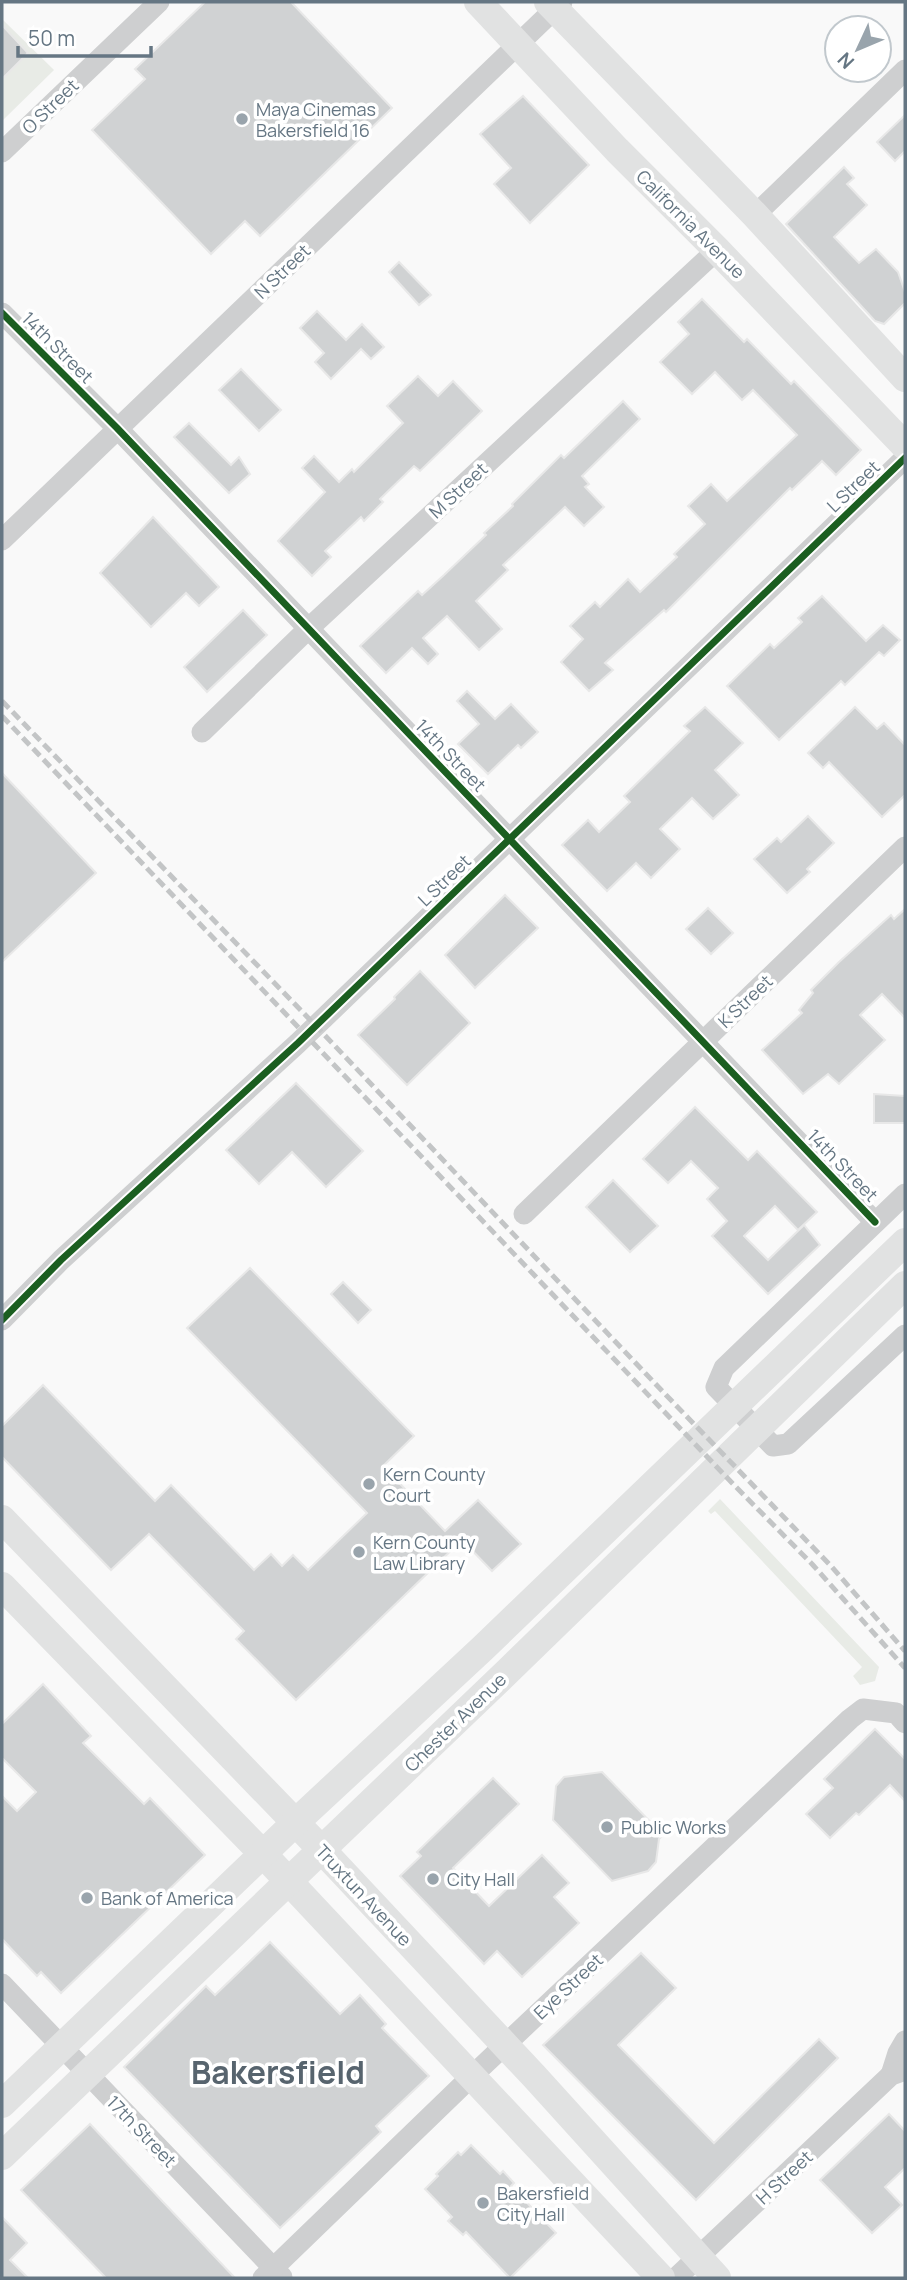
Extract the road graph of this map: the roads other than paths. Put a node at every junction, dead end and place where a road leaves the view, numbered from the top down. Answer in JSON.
{"nodes":[{"id":1,"x":478,"y":2,"type":"edge"},
{"id":2,"x":555,"y":4,"type":"edge"},
{"id":3,"x":145,"y":6,"type":"edge"},
{"id":4,"x":518,"y":44,"type":"junction"},
{"id":5,"x":905,"y":71,"type":"edge"},
{"id":6,"x":2,"y":152,"type":"edge"},
{"id":7,"x":755,"y":215,"type":"junction"},
{"id":8,"x":717,"y":250,"type":"junction"},
{"id":9,"x":2,"y":313,"type":"edge"},
{"id":10,"x":905,"y":378,"type":"edge"},
{"id":11,"x":117,"y":428,"type":"junction"},
{"id":12,"x":905,"y":446,"type":"edge"},
{"id":13,"x":905,"y":458,"type":"edge"},
{"id":14,"x":2,"y":540,"type":"edge"},
{"id":15,"x":308,"y":629,"type":"junction"},
{"id":16,"x":202,"y":732,"type":"dead end"},
{"id":17,"x":509,"y":839,"type":"junction"},
{"id":18,"x":905,"y":847,"type":"edge"},
{"id":19,"x":704,"y":1041,"type":"junction"},
{"id":20,"x":905,"y":1194,"type":"edge"},
{"id":21,"x":524,"y":1214,"type":"dead end"},
{"id":22,"x":875,"y":1222,"type":"junction"},
{"id":23,"x":905,"y":1242,"type":"edge"},
{"id":24,"x":905,"y":1285,"type":"edge"},
{"id":25,"x":2,"y":1320,"type":"edge"},
{"id":26,"x":905,"y":1335,"type":"edge"},
{"id":27,"x":2,"y":1519,"type":"edge"},
{"id":28,"x":2,"y":1586,"type":"edge"},
{"id":29,"x":905,"y":1723,"type":"edge"},
{"id":30,"x":296,"y":1822,"type":"junction"},
{"id":31,"x":321,"y":1849,"type":"junction"},
{"id":32,"x":263,"y":1854,"type":"junction"},
{"id":33,"x":288,"y":1882,"type":"junction"},
{"id":34,"x":2,"y":1984,"type":"edge"},
{"id":35,"x":905,"y":2041,"type":"edge"},
{"id":36,"x":61,"y":2045,"type":"junction"},
{"id":37,"x":505,"y":2046,"type":"junction"},
{"id":38,"x":88,"y":2074,"type":"junction"},
{"id":39,"x":901,"y":2075,"type":"edge"},
{"id":40,"x":472,"y":2077,"type":"junction"},
{"id":41,"x":2,"y":2104,"type":"edge"},
{"id":42,"x":2,"y":2156,"type":"edge"},
{"id":43,"x":708,"y":2269,"type":"edge"},
{"id":44,"x":273,"y":2275,"type":"edge"},
{"id":45,"x":662,"y":2278,"type":"edge"},
{"id":46,"x":676,"y":2278,"type":"edge"}],
"edges":[{"from":1,"to":4,"type":"main road","name":"California Avenue"},
{"from":2,"to":4,"type":"street","name":"N Street"},
{"from":2,"to":7,"type":"main road"},
{"from":3,"to":6,"type":"street","name":"O Street"},
{"from":4,"to":8,"type":"main road","name":"California Avenue"},
{"from":4,"to":11,"type":"street","name":"N Street"},
{"from":5,"to":7,"type":"street"},
{"from":7,"to":10,"type":"main road"},
{"from":8,"to":12,"type":"main road","name":"California Avenue"},
{"from":8,"to":15,"type":"street","name":"M Street"},
{"from":9,"to":11,"type":"street","name":"14th Street"},
{"from":11,"to":14,"type":"street","name":"N Street"},
{"from":11,"to":15,"type":"street","name":"14th Street"},
{"from":13,"to":17,"type":"street","name":"L Street"},
{"from":15,"to":16,"type":"street","name":"M Street"},
{"from":15,"to":17,"type":"street","name":"14th Street"},
{"from":17,"to":19,"type":"street","name":"14th Street"},
{"from":17,"to":25,"type":"street","name":"L Street"},
{"from":18,"to":19,"type":"street","name":"K Street"},
{"from":19,"to":21,"type":"street","name":"K Street"},
{"from":19,"to":22,"type":"street","name":"14th Street"},
{"from":20,"to":22,"type":"street"},
{"from":22,"to":26,"type":"street"},
{"from":23,"to":30,"type":"main road","name":"Chester Avenue"},
{"from":24,"to":31,"type":"main road","name":"Chester Avenue"},
{"from":27,"to":30,"type":"main road","name":"Truxtun Avenue"},
{"from":28,"to":32,"type":"main road"},
{"from":29,"to":37,"type":"street","name":"Eye Street"},
{"from":30,"to":31,"type":"main road","name":"Truxtun Avenue"},
{"from":30,"to":32,"type":"main road","name":"Chester Avenue"},
{"from":31,"to":33,"type":"main road","name":"Chester Avenue"},
{"from":31,"to":37,"type":"main road","name":"Truxtun Avenue"},
{"from":32,"to":33,"type":"main road"},
{"from":32,"to":36,"type":"main road","name":"Chester Avenue"},
{"from":33,"to":38,"type":"main road","name":"Chester Avenue"},
{"from":33,"to":40,"type":"main road"},
{"from":34,"to":36,"type":"street","name":"17th Street"},
{"from":35,"to":39,"type":"street","name":"H Street"},
{"from":36,"to":38,"type":"street","name":"17th Street"},
{"from":36,"to":41,"type":"main road","name":"Chester Avenue"},
{"from":37,"to":40,"type":"street","name":"Eye Street"},
{"from":37,"to":43,"type":"main road","name":"Truxtun Avenue"},
{"from":38,"to":42,"type":"main road","name":"Chester Avenue"},
{"from":38,"to":44,"type":"street","name":"17th Street"},
{"from":39,"to":43,"type":"street","name":"H Street"},
{"from":40,"to":44,"type":"street","name":"Eye Street"},
{"from":40,"to":45,"type":"main road"},
{"from":43,"to":46,"type":"street","name":"H Street"}]}
